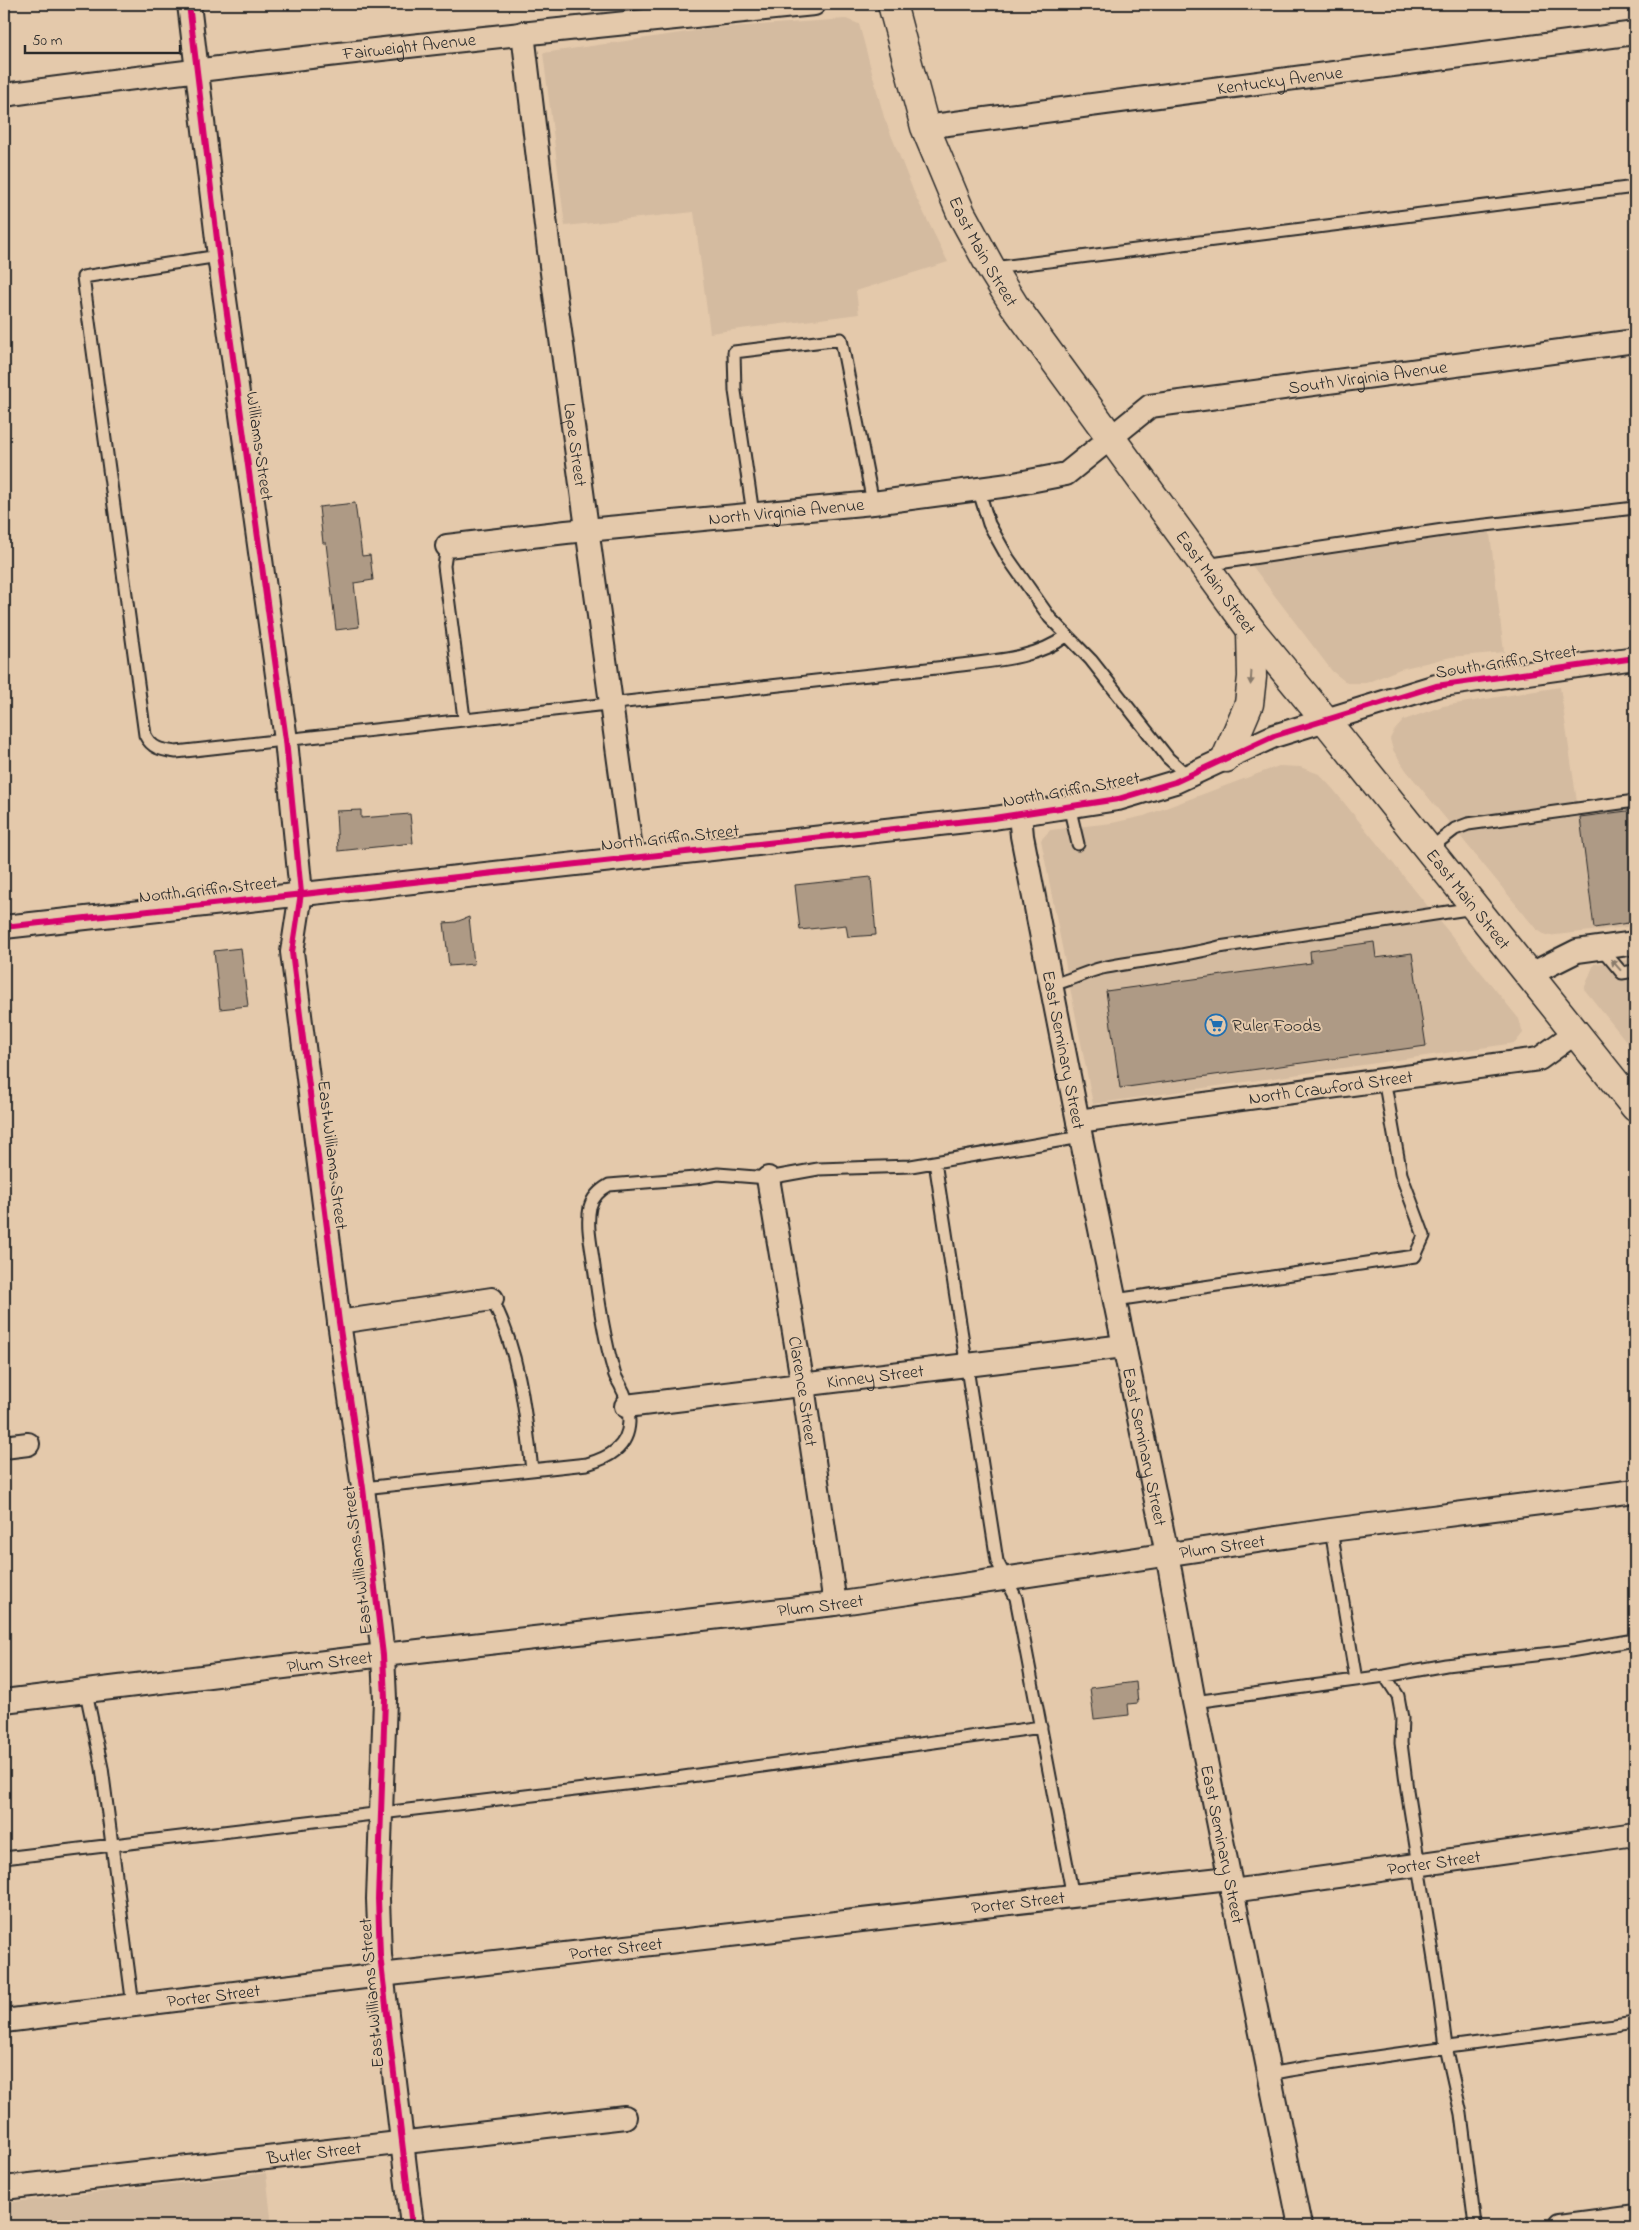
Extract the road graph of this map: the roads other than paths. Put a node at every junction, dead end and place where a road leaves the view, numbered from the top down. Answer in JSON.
{"nodes":[{"id":1,"x":189,"y":4,"type":"edge"},
{"id":2,"x":814,"y":4,"type":"edge"},
{"id":3,"x":892,"y":4,"type":"edge"},
{"id":4,"x":523,"y":33,"type":"junction"},
{"id":5,"x":1635,"y":33,"type":"edge"},
{"id":6,"x":196,"y":70,"type":"junction"},
{"id":7,"x":4,"y":95,"type":"edge"},
{"id":8,"x":925,"y":127,"type":"junction"},
{"id":9,"x":1635,"y":187,"type":"edge"},
{"id":10,"x":219,"y":256,"type":"junction"},
{"id":11,"x":991,"y":268,"type":"junction"},
{"id":12,"x":1635,"y":342,"type":"edge"},
{"id":13,"x":1111,"y":438,"type":"junction"},
{"id":14,"x":978,"y":488,"type":"junction"},
{"id":15,"x":872,"y":502,"type":"junction"},
{"id":16,"x":1635,"y":508,"type":"edge"},
{"id":17,"x":753,"y":514,"type":"junction"},
{"id":18,"x":588,"y":531,"type":"junction"},
{"id":19,"x":447,"y":546,"type":"joint"},
{"id":20,"x":1205,"y":566,"type":"junction"},
{"id":21,"x":1251,"y":630,"type":"junction"},
{"id":22,"x":1066,"y":636,"type":"junction"},
{"id":23,"x":1635,"y":658,"type":"edge"},
{"id":24,"x":612,"y":702,"type":"junction"},
{"id":25,"x":464,"y":718,"type":"junction"},
{"id":26,"x":1326,"y":721,"type":"junction"},
{"id":27,"x":286,"y":740,"type":"junction"},
{"id":28,"x":1226,"y":758,"type":"junction"},
{"id":29,"x":1188,"y":776,"type":"junction"},
{"id":30,"x":1635,"y":801,"type":"edge"},
{"id":31,"x":1068,"y":806,"type":"junction"},
{"id":32,"x":1020,"y":814,"type":"junction"},
{"id":33,"x":1078,"y":844,"type":"dead end"},
{"id":34,"x":1428,"y":850,"type":"junction"},
{"id":35,"x":632,"y":856,"type":"junction"},
{"id":36,"x":301,"y":893,"type":"junction"},
{"id":37,"x":1474,"y":908,"type":"junction"},
{"id":38,"x":4,"y":927,"type":"edge"},
{"id":39,"x":1635,"y":943,"type":"edge"},
{"id":40,"x":1600,"y":948,"type":"junction"},
{"id":41,"x":1635,"y":971,"type":"edge"},
{"id":42,"x":1529,"y":975,"type":"junction"},
{"id":43,"x":1051,"y":985,"type":"junction"},
{"id":44,"x":1575,"y":1033,"type":"junction"},
{"id":45,"x":1384,"y":1080,"type":"junction"},
{"id":46,"x":1635,"y":1107,"type":"edge"},
{"id":47,"x":1079,"y":1129,"type":"junction"},
{"id":48,"x":935,"y":1162,"type":"junction"},
{"id":49,"x":768,"y":1178,"type":"junction"},
{"id":50,"x":492,"y":1299,"type":"joint"},
{"id":51,"x":1115,"y":1300,"type":"junction"},
{"id":52,"x":339,"y":1322,"type":"junction"},
{"id":53,"x":1124,"y":1346,"type":"junction"},
{"id":54,"x":966,"y":1366,"type":"junction"},
{"id":55,"x":803,"y":1386,"type":"junction"},
{"id":56,"x":626,"y":1406,"type":"junction"},
{"id":57,"x":28,"y":1444,"type":"dead end"},
{"id":58,"x":4,"y":1447,"type":"edge"},
{"id":59,"x":532,"y":1470,"type":"junction"},
{"id":60,"x":363,"y":1488,"type":"junction"},
{"id":61,"x":1635,"y":1491,"type":"edge"},
{"id":62,"x":1331,"y":1530,"type":"junction"},
{"id":63,"x":1167,"y":1554,"type":"junction"},
{"id":64,"x":1006,"y":1579,"type":"junction"},
{"id":65,"x":835,"y":1604,"type":"junction"},
{"id":66,"x":1635,"y":1640,"type":"edge"},
{"id":67,"x":383,"y":1654,"type":"junction"},
{"id":68,"x":1385,"y":1676,"type":"junction"},
{"id":69,"x":1356,"y":1680,"type":"junction"},
{"id":70,"x":86,"y":1692,"type":"junction"},
{"id":71,"x":4,"y":1701,"type":"edge"},
{"id":72,"x":1194,"y":1702,"type":"junction"},
{"id":73,"x":1041,"y":1728,"type":"junction"},
{"id":74,"x":380,"y":1815,"type":"junction"},
{"id":75,"x":1635,"y":1834,"type":"edge"},
{"id":76,"x":112,"y":1845,"type":"junction"},
{"id":77,"x":4,"y":1858,"type":"edge"},
{"id":78,"x":1419,"y":1864,"type":"junction"},
{"id":79,"x":1231,"y":1884,"type":"junction"},
{"id":80,"x":1073,"y":1897,"type":"junction"},
{"id":81,"x":381,"y":1975,"type":"junction"},
{"id":82,"x":133,"y":2006,"type":"junction"},
{"id":83,"x":4,"y":2021,"type":"edge"},
{"id":84,"x":1635,"y":2022,"type":"edge"},
{"id":85,"x":1446,"y":2047,"type":"junction"},
{"id":86,"x":1269,"y":2074,"type":"junction"},
{"id":87,"x":625,"y":2117,"type":"dead end"},
{"id":88,"x":402,"y":2144,"type":"junction"},
{"id":89,"x":4,"y":2188,"type":"edge"},
{"id":90,"x":1635,"y":2216,"type":"edge"},
{"id":91,"x":412,"y":2226,"type":"edge"},
{"id":92,"x":1300,"y":2226,"type":"edge"},
{"id":93,"x":1476,"y":2226,"type":"edge"},
{"id":94,"x":1560,"y":2226,"type":"edge"}],
"edges":[{"from":1,"to":6,"type":"street","name":"Williams Street"},
{"from":2,"to":4,"type":"street","name":"Fairweight Avenue"},
{"from":3,"to":8,"type":"main road","name":"East Main Street"},
{"from":4,"to":6,"type":"street","name":"Fairweight Avenue"},
{"from":4,"to":18,"type":"street","name":"Lape Street"},
{"from":5,"to":8,"type":"street","name":"Kentucky Avenue"},
{"from":6,"to":7,"type":"street","name":"Fairweight Avenue"},
{"from":6,"to":10,"type":"street","name":"Williams Street"},
{"from":8,"to":11,"type":"main road","name":"East Main Street"},
{"from":9,"to":11,"type":"lane"},
{"from":10,"to":27,"type":"street","name":"Williams Street"},
{"from":10,"to":27,"type":"lane"},
{"from":11,"to":13,"type":"main road","name":"East Main Street"},
{"from":12,"to":13,"type":"street","name":"South Virginia Avenue"},
{"from":13,"to":14,"type":"street","name":"North Virginia Avenue"},
{"from":13,"to":20,"type":"main road","name":"East Main Street"},
{"from":14,"to":15,"type":"street","name":"North Virginia Avenue"},
{"from":14,"to":22,"type":"lane"},
{"from":15,"to":17,"type":"street","name":"North Virginia Avenue"},
{"from":15,"to":17,"type":"lane"},
{"from":16,"to":20,"type":"lane"},
{"from":17,"to":18,"type":"street","name":"North Virginia Avenue"},
{"from":18,"to":19,"type":"street","name":"North Virginia Avenue"},
{"from":18,"to":24,"type":"street","name":"Lape Street"},
{"from":19,"to":25,"type":"lane"},
{"from":20,"to":21,"type":"main road","name":"East Main Street"},
{"from":21,"to":26,"type":"main road","name":"East Main Street"},
{"from":21,"to":28,"type":"main road","one_way":true},
{"from":22,"to":24,"type":"lane"},
{"from":22,"to":29,"type":"lane"},
{"from":23,"to":26,"type":"street","name":"South Griffin Street"},
{"from":24,"to":25,"type":"lane"},
{"from":24,"to":35,"type":"street","name":"Lape Street"},
{"from":25,"to":27,"type":"lane"},
{"from":26,"to":28,"type":"street","name":"North Griffin Street"},
{"from":26,"to":34,"type":"main road","name":"East Main Street"},
{"from":27,"to":36,"type":"street","name":"Williams Street"},
{"from":28,"to":29,"type":"street","name":"North Griffin Street"},
{"from":29,"to":31,"type":"street","name":"North Griffin Street"},
{"from":30,"to":34,"type":"lane"},
{"from":31,"to":32,"type":"street","name":"North Griffin Street"},
{"from":31,"to":33,"type":"lane"},
{"from":32,"to":35,"type":"street","name":"North Griffin Street"},
{"from":32,"to":43,"type":"street","name":"East Seminary Street"},
{"from":34,"to":37,"type":"main road","name":"East Main Street"},
{"from":35,"to":36,"type":"street","name":"North Griffin Street"},
{"from":36,"to":38,"type":"street","name":"North Griffin Street"},
{"from":36,"to":52,"type":"street","name":"East Williams Street"},
{"from":37,"to":42,"type":"main road","name":"East Main Street"},
{"from":37,"to":43,"type":"lane"},
{"from":39,"to":40,"type":"street"},
{"from":41,"to":40,"type":"lane","one_way":true},
{"from":40,"to":42,"type":"street"},
{"from":42,"to":44,"type":"main road","name":"East Main Street"},
{"from":43,"to":47,"type":"street","name":"East Seminary Street"},
{"from":44,"to":45,"type":"street","name":"North Crawford Street"},
{"from":44,"to":46,"type":"main road","name":"East Main Street"},
{"from":45,"to":47,"type":"street","name":"North Crawford Street"},
{"from":45,"to":51,"type":"lane"},
{"from":47,"to":48,"type":"lane"},
{"from":47,"to":51,"type":"street","name":"East Seminary Street"},
{"from":48,"to":49,"type":"lane"},
{"from":48,"to":54,"type":"lane"},
{"from":49,"to":55,"type":"street","name":"Clarence Street"},
{"from":49,"to":56,"type":"lane"},
{"from":50,"to":52,"type":"street"},
{"from":50,"to":59,"type":"lane"},
{"from":51,"to":53,"type":"street","name":"East Seminary Street"},
{"from":52,"to":60,"type":"street","name":"East Williams Street"},
{"from":53,"to":54,"type":"street","name":"Kinney Street"},
{"from":53,"to":63,"type":"street","name":"East Seminary Street"},
{"from":54,"to":55,"type":"street","name":"Kinney Street"},
{"from":54,"to":64,"type":"lane"},
{"from":55,"to":56,"type":"street","name":"Kinney Street"},
{"from":55,"to":65,"type":"street","name":"Clarence Street"},
{"from":56,"to":59,"type":"lane"},
{"from":57,"to":58,"type":"street"},
{"from":59,"to":60,"type":"lane"},
{"from":60,"to":67,"type":"street","name":"East Williams Street"},
{"from":61,"to":62,"type":"street","name":"Plum Street"},
{"from":62,"to":63,"type":"street","name":"Plum Street"},
{"from":62,"to":69,"type":"lane"},
{"from":63,"to":64,"type":"street","name":"Plum Street"},
{"from":63,"to":72,"type":"street","name":"East Seminary Street"},
{"from":64,"to":65,"type":"street","name":"Plum Street"},
{"from":64,"to":73,"type":"lane"},
{"from":65,"to":67,"type":"street","name":"Plum Street"},
{"from":66,"to":68,"type":"lane"},
{"from":67,"to":70,"type":"street","name":"Plum Street"},
{"from":67,"to":74,"type":"street","name":"East Williams Street"},
{"from":68,"to":69,"type":"lane"},
{"from":68,"to":78,"type":"lane"},
{"from":69,"to":72,"type":"lane"},
{"from":70,"to":71,"type":"street","name":"Plum Street"},
{"from":70,"to":76,"type":"lane"},
{"from":72,"to":79,"type":"street","name":"East Seminary Street"},
{"from":73,"to":74,"type":"lane"},
{"from":73,"to":80,"type":"lane"},
{"from":74,"to":76,"type":"lane"},
{"from":74,"to":81,"type":"street","name":"East Williams Street"},
{"from":75,"to":78,"type":"street","name":"Porter Street"},
{"from":76,"to":77,"type":"lane"},
{"from":76,"to":82,"type":"lane"},
{"from":78,"to":79,"type":"street","name":"Porter Street"},
{"from":78,"to":85,"type":"lane"},
{"from":79,"to":80,"type":"street","name":"Porter Street"},
{"from":79,"to":86,"type":"street","name":"East Seminary Street"},
{"from":80,"to":81,"type":"street","name":"Porter Street"},
{"from":81,"to":82,"type":"street","name":"Porter Street"},
{"from":81,"to":88,"type":"street","name":"East Williams Street"},
{"from":82,"to":83,"type":"street","name":"Porter Street"},
{"from":84,"to":85,"type":"lane"},
{"from":85,"to":86,"type":"lane"},
{"from":85,"to":93,"type":"lane"},
{"from":86,"to":92,"type":"street","name":"East Seminary Street"},
{"from":87,"to":88,"type":"street","name":"Butler Street"},
{"from":88,"to":89,"type":"street","name":"Butler Street"},
{"from":88,"to":91,"type":"street","name":"East Williams Street"},
{"from":90,"to":94,"type":"street"}]}
